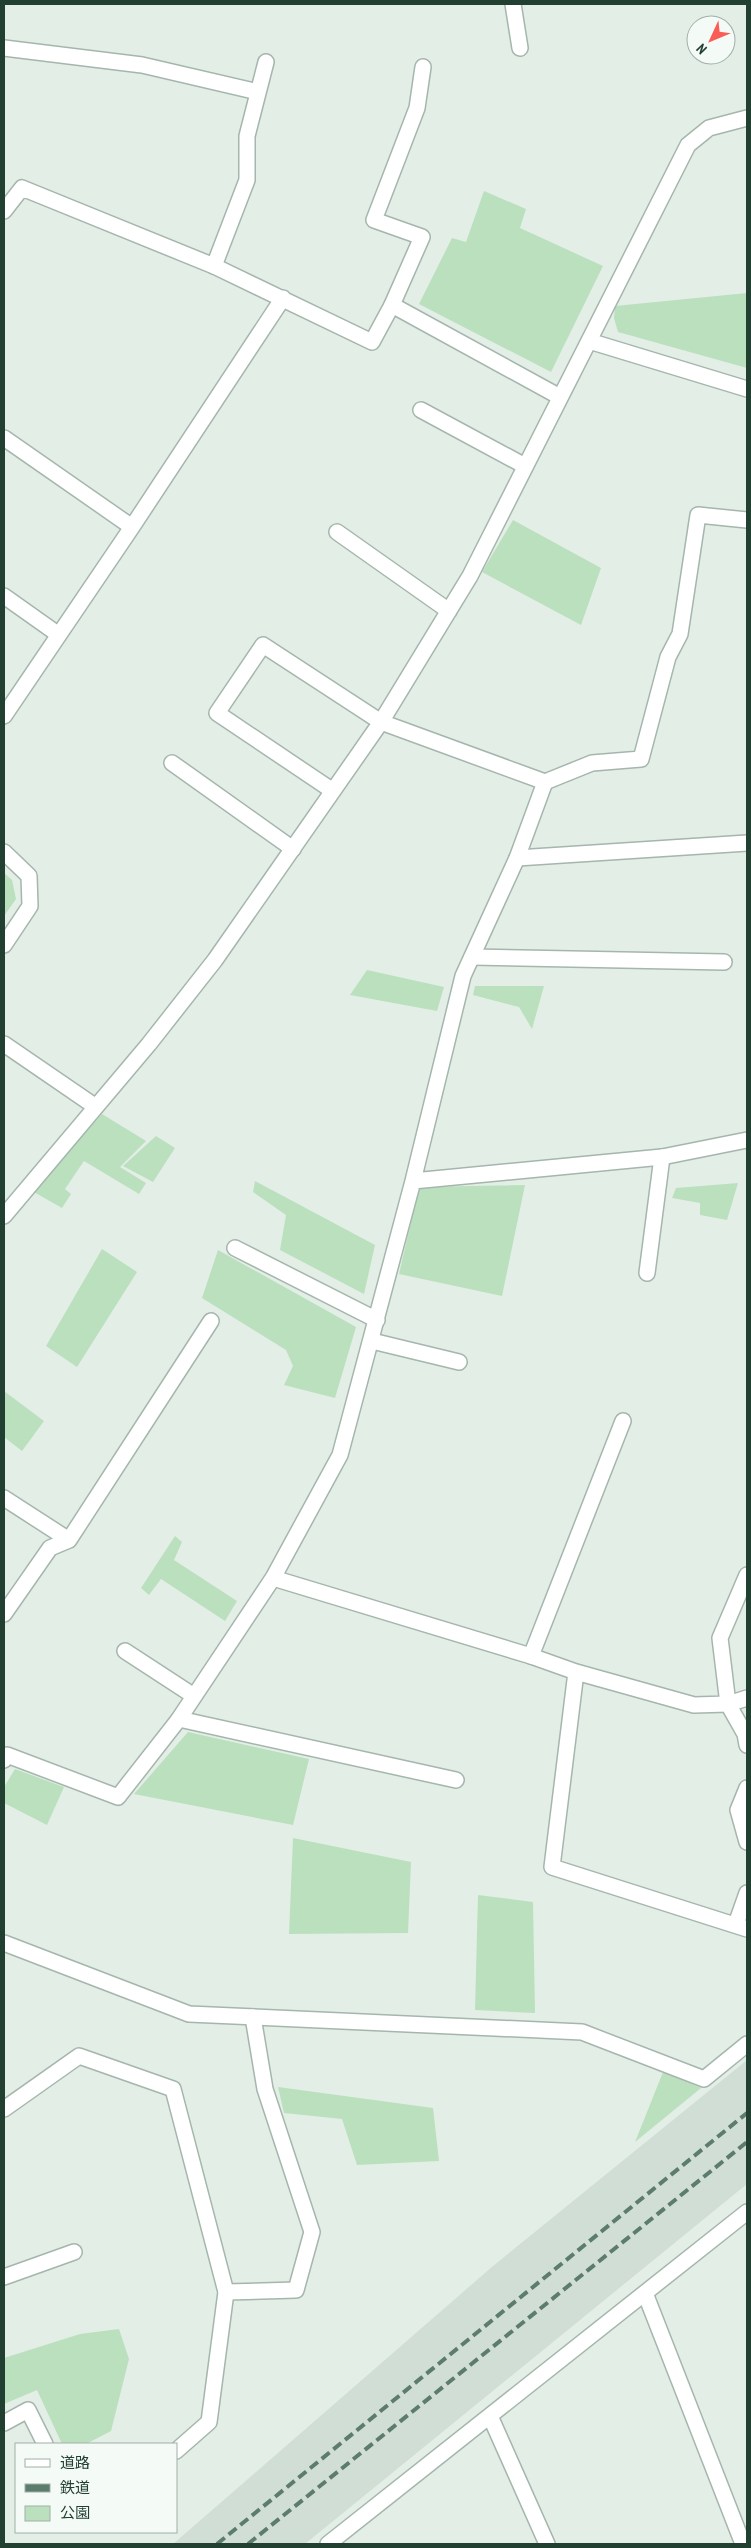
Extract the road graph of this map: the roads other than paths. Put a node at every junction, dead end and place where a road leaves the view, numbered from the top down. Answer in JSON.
{"nodes":[{"id":1,"x":513,"y":4,"type":"edge"},
{"id":2,"x":4,"y":48,"type":"edge"},
{"id":3,"x":520,"y":48,"type":"dead end"},
{"id":4,"x":266,"y":62,"type":"dead end"},
{"id":5,"x":422,"y":67,"type":"dead end"},
{"id":6,"x":258,"y":92,"type":"junction"},
{"id":7,"x":747,"y":118,"type":"edge"},
{"id":8,"x":4,"y":211,"type":"edge"},
{"id":9,"x":214,"y":266,"type":"junction"},
{"id":10,"x":283,"y":298,"type":"junction"},
{"id":11,"x":392,"y":305,"type":"junction"},
{"id":12,"x":589,"y":341,"type":"junction"},
{"id":13,"x":747,"y":389,"type":"edge"},
{"id":14,"x":560,"y":397,"type":"junction"},
{"id":15,"x":422,"y":410,"type":"dead end"},
{"id":16,"x":4,"y":438,"type":"edge"},
{"id":17,"x":525,"y":466,"type":"junction"},
{"id":18,"x":747,"y":520,"type":"edge"},
{"id":19,"x":132,"y":527,"type":"junction"},
{"id":20,"x":336,"y":532,"type":"dead end"},
{"id":21,"x":4,"y":596,"type":"edge"},
{"id":22,"x":449,"y":611,"type":"junction"},
{"id":23,"x":59,"y":635,"type":"junction"},
{"id":24,"x":4,"y":716,"type":"edge"},
{"id":25,"x":381,"y":722,"type":"junction"},
{"id":26,"x":172,"y":763,"type":"dead end"},
{"id":27,"x":545,"y":782,"type":"junction"},
{"id":28,"x":333,"y":791,"type":"junction"},
{"id":29,"x":747,"y":843,"type":"edge"},
{"id":30,"x":293,"y":849,"type":"junction"},
{"id":31,"x":4,"y":852,"type":"edge"},
{"id":32,"x":517,"y":858,"type":"junction"},
{"id":33,"x":4,"y":945,"type":"edge"},
{"id":34,"x":472,"y":958,"type":"junction"},
{"id":35,"x":724,"y":962,"type":"dead end"},
{"id":36,"x":4,"y":1044,"type":"edge"},
{"id":37,"x":96,"y":1107,"type":"junction"},
{"id":38,"x":747,"y":1140,"type":"edge"},
{"id":39,"x":662,"y":1157,"type":"junction"},
{"id":40,"x":413,"y":1181,"type":"junction"},
{"id":41,"x":4,"y":1216,"type":"edge"},
{"id":42,"x":235,"y":1248,"type":"dead end"},
{"id":43,"x":647,"y":1273,"type":"dead end"},
{"id":44,"x":377,"y":1320,"type":"junction"},
{"id":45,"x":211,"y":1321,"type":"dead end"},
{"id":46,"x":372,"y":1341,"type":"junction"},
{"id":47,"x":459,"y":1362,"type":"dead end"},
{"id":48,"x":623,"y":1422,"type":"dead end"},
{"id":49,"x":4,"y":1498,"type":"edge"},
{"id":50,"x":69,"y":1540,"type":"junction"},
{"id":51,"x":747,"y":1575,"type":"edge"},
{"id":52,"x":273,"y":1578,"type":"junction"},
{"id":53,"x":4,"y":1614,"type":"edge"},
{"id":54,"x":124,"y":1650,"type":"dead end"},
{"id":55,"x":531,"y":1656,"type":"junction"},
{"id":56,"x":576,"y":1672,"type":"junction"},
{"id":57,"x":194,"y":1696,"type":"junction"},
{"id":58,"x":747,"y":1698,"type":"edge"},
{"id":59,"x":728,"y":1704,"type":"junction"},
{"id":60,"x":179,"y":1719,"type":"junction"},
{"id":61,"x":747,"y":1745,"type":"edge"},
{"id":62,"x":4,"y":1760,"type":"edge"},
{"id":63,"x":456,"y":1780,"type":"dead end"},
{"id":64,"x":747,"y":1788,"type":"edge"},
{"id":65,"x":747,"y":1842,"type":"edge"},
{"id":66,"x":747,"y":1893,"type":"edge"},
{"id":67,"x":742,"y":1926,"type":"edge"},
{"id":68,"x":4,"y":1943,"type":"edge"},
{"id":69,"x":253,"y":2017,"type":"junction"},
{"id":70,"x":747,"y":2044,"type":"edge"},
{"id":71,"x":4,"y":2109,"type":"edge"},
{"id":72,"x":747,"y":2212,"type":"edge"},
{"id":73,"x":74,"y":2252,"type":"dead end"},
{"id":74,"x":4,"y":2277,"type":"edge"},
{"id":75,"x":226,"y":2292,"type":"junction"},
{"id":76,"x":645,"y":2293,"type":"junction"},
{"id":77,"x":490,"y":2416,"type":"junction"},
{"id":78,"x":4,"y":2423,"type":"edge"},
{"id":79,"x":44,"y":2443,"type":"edge"},
{"id":80,"x":178,"y":2449,"type":"edge"},
{"id":81,"x":328,"y":2544,"type":"edge"},
{"id":82,"x":547,"y":2544,"type":"edge"},
{"id":83,"x":743,"y":2544,"type":"edge"}],
"edges":[{"from":1,"to":3,"type":"street"},
{"from":2,"to":6,"type":"street"},
{"from":4,"to":6,"type":"street"},
{"from":5,"to":11,"type":"street"},
{"from":6,"to":9,"type":"street"},
{"from":7,"to":12,"type":"street"},
{"from":8,"to":9,"type":"street"},
{"from":9,"to":10,"type":"street"},
{"from":10,"to":11,"type":"street"},
{"from":10,"to":19,"type":"street"},
{"from":11,"to":14,"type":"street"},
{"from":12,"to":13,"type":"street"},
{"from":12,"to":14,"type":"street"},
{"from":14,"to":17,"type":"street"},
{"from":15,"to":17,"type":"street"},
{"from":16,"to":19,"type":"street"},
{"from":17,"to":22,"type":"street"},
{"from":18,"to":27,"type":"street"},
{"from":19,"to":23,"type":"street"},
{"from":20,"to":22,"type":"street"},
{"from":21,"to":23,"type":"street"},
{"from":22,"to":25,"type":"street"},
{"from":23,"to":24,"type":"street"},
{"from":25,"to":27,"type":"street"},
{"from":25,"to":28,"type":"street"},
{"from":25,"to":28,"type":"street"},
{"from":26,"to":30,"type":"street"},
{"from":27,"to":32,"type":"street"},
{"from":28,"to":30,"type":"street"},
{"from":29,"to":32,"type":"street"},
{"from":30,"to":37,"type":"street"},
{"from":31,"to":33,"type":"street"},
{"from":32,"to":34,"type":"street"},
{"from":34,"to":35,"type":"street"},
{"from":34,"to":40,"type":"street"},
{"from":36,"to":37,"type":"street"},
{"from":37,"to":41,"type":"street"},
{"from":38,"to":39,"type":"street"},
{"from":39,"to":40,"type":"street"},
{"from":39,"to":43,"type":"street"},
{"from":40,"to":44,"type":"street"},
{"from":42,"to":44,"type":"street"},
{"from":44,"to":46,"type":"street"},
{"from":45,"to":50,"type":"street"},
{"from":46,"to":47,"type":"street"},
{"from":46,"to":52,"type":"street"},
{"from":48,"to":55,"type":"street"},
{"from":49,"to":50,"type":"street"},
{"from":50,"to":53,"type":"street"},
{"from":51,"to":59,"type":"street"},
{"from":52,"to":55,"type":"street"},
{"from":52,"to":57,"type":"street"},
{"from":54,"to":57,"type":"street"},
{"from":55,"to":56,"type":"street"},
{"from":56,"to":59,"type":"street"},
{"from":56,"to":67,"type":"street"},
{"from":57,"to":60,"type":"street"},
{"from":58,"to":59,"type":"street"},
{"from":59,"to":61,"type":"street"},
{"from":60,"to":62,"type":"street"},
{"from":60,"to":63,"type":"street"},
{"from":64,"to":65,"type":"street"},
{"from":66,"to":67,"type":"street"},
{"from":68,"to":69,"type":"street"},
{"from":69,"to":70,"type":"street"},
{"from":69,"to":75,"type":"street"},
{"from":71,"to":75,"type":"street"},
{"from":72,"to":76,"type":"street"},
{"from":73,"to":74,"type":"street"},
{"from":75,"to":80,"type":"street"},
{"from":76,"to":77,"type":"street"},
{"from":76,"to":83,"type":"street"},
{"from":77,"to":81,"type":"street"},
{"from":77,"to":82,"type":"street"},
{"from":78,"to":79,"type":"street"}]}
